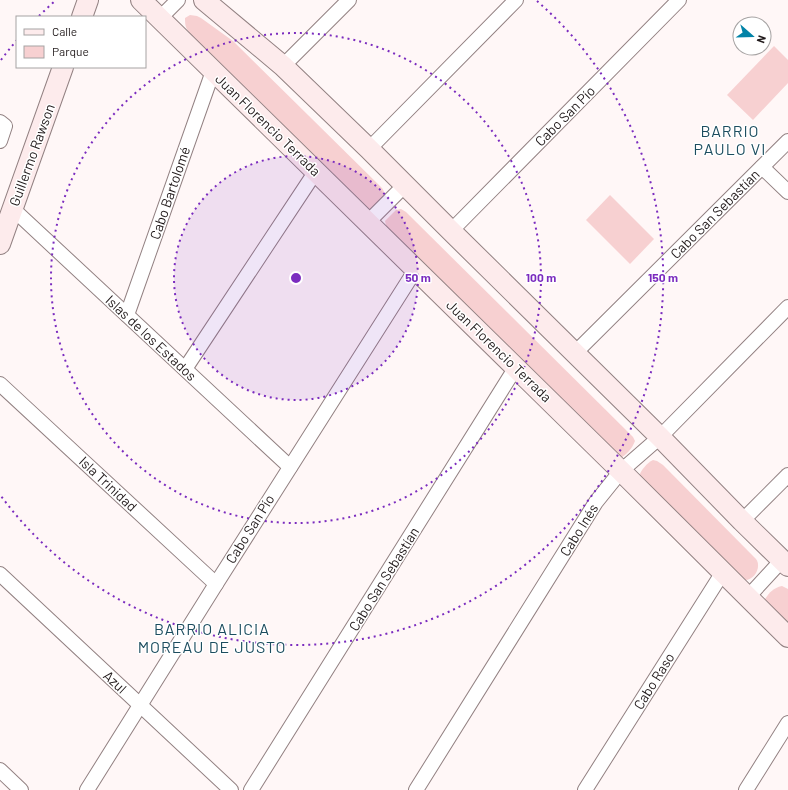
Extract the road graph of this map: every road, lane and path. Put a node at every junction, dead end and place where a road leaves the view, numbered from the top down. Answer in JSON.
{"nodes":[{"id":1,"x":88,"y":0,"type":"edge"},
{"id":2,"x":141,"y":0,"type":"edge"},
{"id":3,"x":178,"y":0,"type":"edge"},
{"id":4,"x":204,"y":0,"type":"edge"},
{"id":5,"x":349,"y":0,"type":"edge"},
{"id":6,"x":516,"y":0,"type":"edge"},
{"id":7,"x":679,"y":0,"type":"edge"},
{"id":8,"x":82,"y":16,"type":"edge"},
{"id":9,"x":160,"y":18,"type":"junction"},
{"id":10,"x":283,"y":66,"type":"junction"},
{"id":11,"x":64,"y":68,"type":"edge"},
{"id":12,"x":213,"y":71,"type":"junction"},
{"id":13,"x":3,"y":124,"type":"edge"},
{"id":14,"x":0,"y":141,"type":"edge"},
{"id":15,"x":788,"y":141,"type":"edge"},
{"id":16,"x":369,"y":149,"type":"junction"},
{"id":17,"x":762,"y":167,"type":"junction"},
{"id":18,"x":316,"y":171,"type":"junction"},
{"id":19,"x":405,"y":185,"type":"junction"},
{"id":20,"x":788,"y":192,"type":"edge"},
{"id":21,"x":13,"y":209,"type":"junction"},
{"id":22,"x":368,"y":222,"type":"junction"},
{"id":23,"x":451,"y":231,"type":"junction"},
{"id":24,"x":0,"y":244,"type":"edge"},
{"id":25,"x":416,"y":269,"type":"junction"},
{"id":26,"x":788,"y":307,"type":"edge"},
{"id":27,"x":127,"y":315,"type":"junction"},
{"id":28,"x":574,"y":353,"type":"junction"},
{"id":29,"x":516,"y":367,"type":"junction"},
{"id":30,"x":185,"y":369,"type":"junction"},
{"id":31,"x":0,"y":384,"type":"edge"},
{"id":32,"x":660,"y":437,"type":"junction"},
{"id":33,"x":290,"y":467,"type":"junction"},
{"id":34,"x":621,"y":471,"type":"junction"},
{"id":35,"x":788,"y":475,"type":"edge"},
{"id":36,"x":742,"y":521,"type":"junction"},
{"id":37,"x":785,"y":563,"type":"edge"},
{"id":38,"x":722,"y":572,"type":"junction"},
{"id":39,"x":0,"y":574,"type":"edge"},
{"id":40,"x":216,"y":584,"type":"junction"},
{"id":41,"x":748,"y":597,"type":"junction"},
{"id":42,"x":788,"y":637,"type":"edge"},
{"id":43,"x":140,"y":705,"type":"junction"},
{"id":44,"x":788,"y":723,"type":"edge"},
{"id":45,"x":0,"y":770,"type":"edge"},
{"id":46,"x":21,"y":790,"type":"edge"},
{"id":47,"x":87,"y":790,"type":"edge"},
{"id":48,"x":231,"y":790,"type":"edge"},
{"id":49,"x":251,"y":790,"type":"edge"},
{"id":50,"x":416,"y":790,"type":"edge"},
{"id":51,"x":586,"y":790,"type":"edge"},
{"id":52,"x":746,"y":790,"type":"edge"}],
"edges":[{"from":1,"to":8,"type":"street"},
{"from":2,"to":9,"type":"street","name":"Juan Florencio Terrada"},
{"from":3,"to":9,"type":"street"},
{"from":4,"to":10,"type":"street"},
{"from":5,"to":10,"type":"street"},
{"from":6,"to":16,"type":"street"},
{"from":7,"to":23,"type":"street","name":"Cabo San Pío"},
{"from":9,"to":12,"type":"street","name":"Juan Florencio Terrada"},
{"from":10,"to":16,"type":"street"},
{"from":11,"to":21,"type":"street","name":"Guillermo Rawson"},
{"from":12,"to":18,"type":"street","name":"Juan Florencio Terrada"},
{"from":12,"to":27,"type":"street","name":"Cabo Bartolomé"},
{"from":13,"to":14,"type":"street"},
{"from":15,"to":17,"type":"street","name":"Cabo San Sebastían"},
{"from":16,"to":19,"type":"street"},
{"from":17,"to":20,"type":"street"},
{"from":17,"to":28,"type":"street","name":"Cabo San Sebastían"},
{"from":18,"to":22,"type":"street","name":"Juan Florencio Terrada"},
{"from":18,"to":30,"type":"street"},
{"from":19,"to":22,"type":"street"},
{"from":19,"to":23,"type":"street"},
{"from":21,"to":24,"type":"street","name":"Guillermo Rawson"},
{"from":21,"to":27,"type":"street","name":"Islas de los Estados"},
{"from":22,"to":25,"type":"street","name":"Juan Florencio Terrada"},
{"from":23,"to":28,"type":"street"},
{"from":25,"to":29,"type":"street","name":"Juan Florencio Terrada"},
{"from":25,"to":33,"type":"street","name":"Cabo San Pío"},
{"from":26,"to":32,"type":"street","name":"Cabo Inés"},
{"from":27,"to":30,"type":"street","name":"Islas de los Estados"},
{"from":28,"to":32,"type":"street"},
{"from":29,"to":34,"type":"street","name":"Juan Florencio Terrada"},
{"from":29,"to":49,"type":"street","name":"Cabo San Sebastían"},
{"from":30,"to":33,"type":"street","name":"Islas de los Estados"},
{"from":31,"to":40,"type":"street","name":"Isla Trinidad"},
{"from":32,"to":34,"type":"street","name":"Cabo Inés"},
{"from":32,"to":36,"type":"street"},
{"from":33,"to":40,"type":"street","name":"Cabo San Pío"},
{"from":34,"to":38,"type":"street","name":"Juan Florencio Terrada"},
{"from":34,"to":50,"type":"street","name":"Cabo Inés"},
{"from":35,"to":36,"type":"street"},
{"from":36,"to":37,"type":"street"},
{"from":37,"to":41,"type":"street"},
{"from":38,"to":41,"type":"street","name":"Juan Florencio Terrada"},
{"from":38,"to":51,"type":"street","name":"Cabo Raso"},
{"from":39,"to":43,"type":"street","name":"Azul"},
{"from":40,"to":43,"type":"street","name":"Cabo San Pío"},
{"from":41,"to":42,"type":"street","name":"Juan Florencio Terrada"},
{"from":43,"to":47,"type":"street","name":"Cabo San Pío"},
{"from":43,"to":48,"type":"street","name":"Azul"},
{"from":44,"to":52,"type":"street"},
{"from":45,"to":46,"type":"street"}]}
